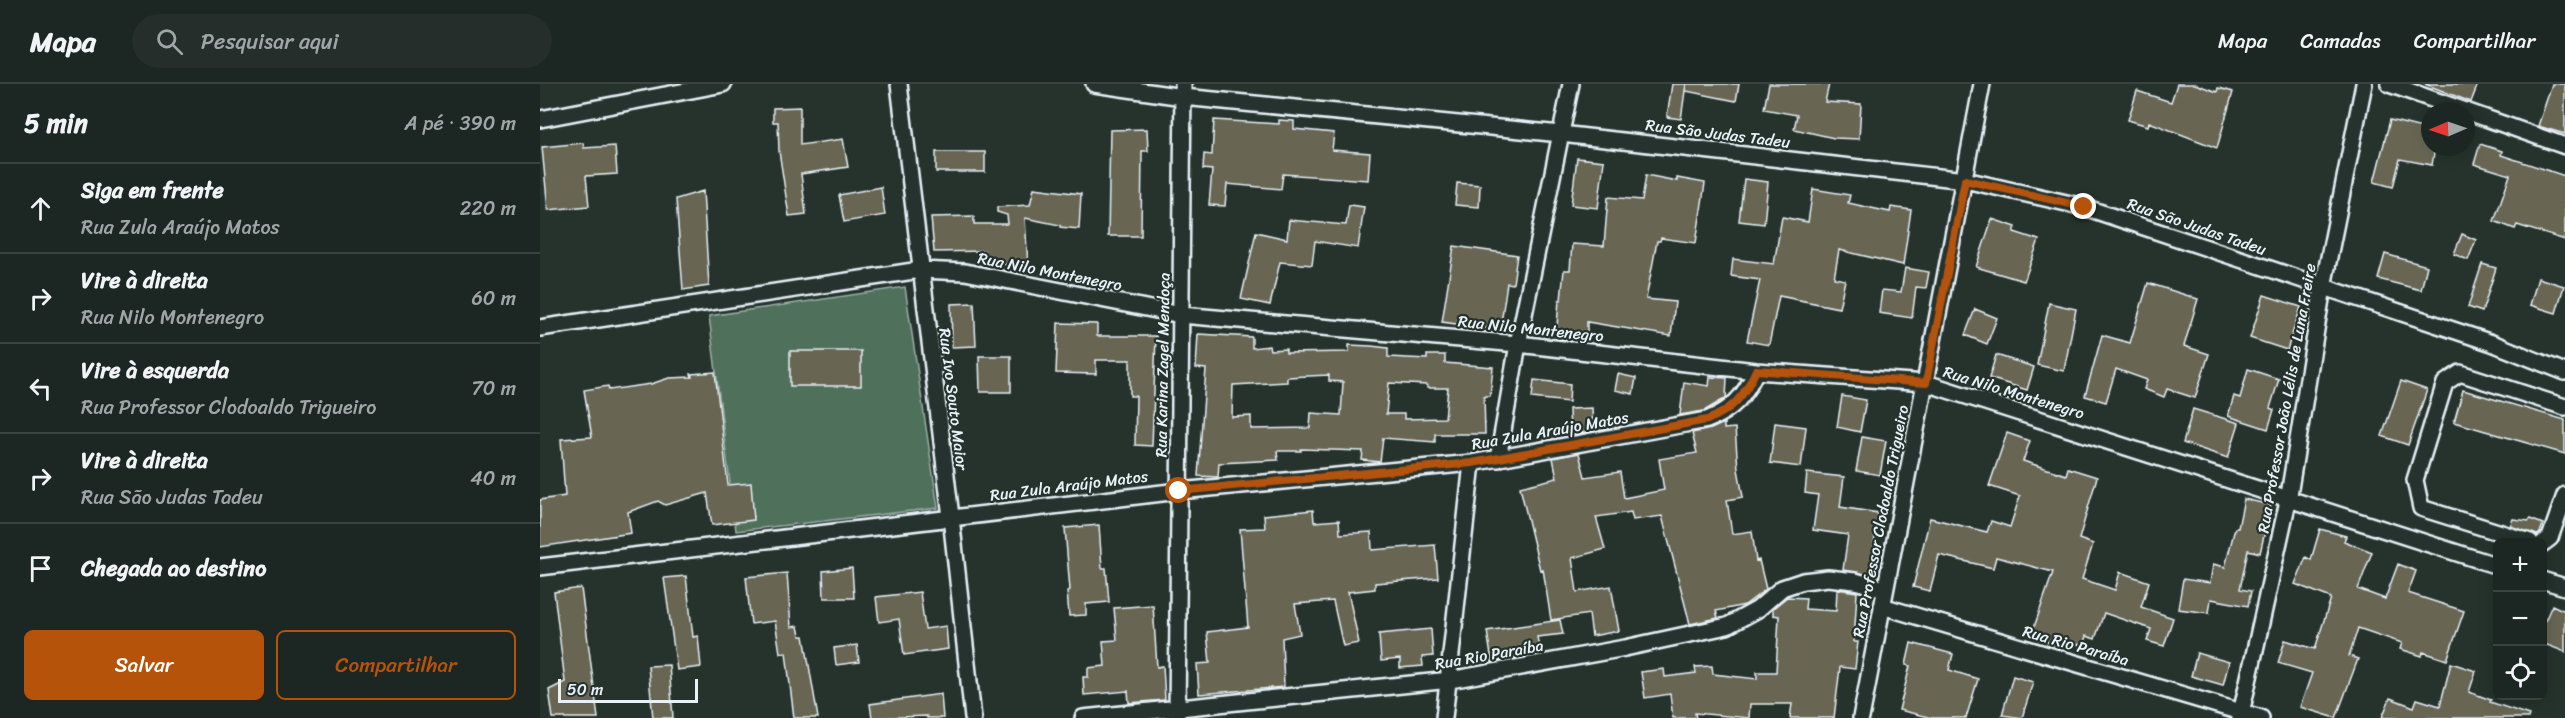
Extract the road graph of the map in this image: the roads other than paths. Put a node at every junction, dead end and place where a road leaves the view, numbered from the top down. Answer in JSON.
{"nodes":[{"id":1,"x":723,"y":84,"type":"edge"},
{"id":2,"x":899,"y":84,"type":"edge"},
{"id":3,"x":1094,"y":84,"type":"edge"},
{"id":4,"x":1571,"y":84,"type":"edge"},
{"id":5,"x":1982,"y":84,"type":"edge"},
{"id":6,"x":2364,"y":84,"type":"edge"},
{"id":7,"x":2389,"y":84,"type":"edge"},
{"id":8,"x":1183,"y":91,"type":"edge"},
{"id":9,"x":540,"y":119,"type":"edge"},
{"id":10,"x":1561,"y":134,"type":"junction"},
{"id":11,"x":2565,"y":146,"type":"edge"},
{"id":12,"x":1965,"y":180,"type":"junction"},
{"id":13,"x":920,"y":270,"type":"junction"},
{"id":14,"x":2323,"y":287,"type":"junction"},
{"id":15,"x":1180,"y":315,"type":"junction"},
{"id":16,"x":540,"y":328,"type":"edge"},
{"id":17,"x":1518,"y":344,"type":"junction"},
{"id":18,"x":1756,"y":370,"type":"junction"},
{"id":19,"x":2565,"y":372,"type":"edge"},
{"id":20,"x":1926,"y":383,"type":"junction"},
{"id":21,"x":2565,"y":407,"type":"edge"},
{"id":22,"x":1498,"y":459,"type":"junction"},
{"id":23,"x":1472,"y":463,"type":"junction"},
{"id":24,"x":1179,"y":491,"type":"junction"},
{"id":25,"x":2565,"y":495,"type":"edge"},
{"id":26,"x":2288,"y":501,"type":"junction"},
{"id":27,"x":951,"y":517,"type":"junction"},
{"id":28,"x":2514,"y":538,"type":"edge"},
{"id":29,"x":2547,"y":540,"type":"edge"},
{"id":30,"x":2493,"y":564,"type":"edge"},
{"id":31,"x":540,"y":567,"type":"edge"},
{"id":32,"x":2547,"y":582,"type":"edge"},
{"id":33,"x":2565,"y":587,"type":"edge"},
{"id":34,"x":1884,"y":589,"type":"junction"},
{"id":35,"x":1882,"y":606,"type":"junction"},
{"id":36,"x":1450,"y":680,"type":"junction"},
{"id":37,"x":1177,"y":712,"type":"edge"},
{"id":38,"x":2240,"y":715,"type":"edge"},
{"id":39,"x":972,"y":718,"type":"edge"},
{"id":40,"x":1083,"y":718,"type":"edge"},
{"id":41,"x":1444,"y":718,"type":"edge"},
{"id":42,"x":1861,"y":718,"type":"edge"},
{"id":43,"x":2261,"y":718,"type":"edge"}],
"edges":[{"from":1,"to":9,"type":"street"},
{"from":2,"to":13,"type":"street","name":"Rua Ivo Souto Maior"},
{"from":3,"to":8,"type":"street","name":"Rua São Judas Tadeu"},
{"from":4,"to":10,"type":"street"},
{"from":5,"to":12,"type":"street","name":"Rua Professor Clodoaldo Trigueiro"},
{"from":6,"to":14,"type":"street","name":"Rua Professor João Lélis de Luna Freire"},
{"from":7,"to":11,"type":"street"},
{"from":8,"to":10,"type":"street","name":"Rua São Judas Tadeu"},
{"from":8,"to":15,"type":"street","name":"Rua Karina Zagel Mendoça"},
{"from":10,"to":12,"type":"street","name":"Rua São Judas Tadeu"},
{"from":10,"to":17,"type":"street"},
{"from":12,"to":14,"type":"street","name":"Rua São Judas Tadeu"},
{"from":12,"to":20,"type":"street","name":"Rua Professor Clodoaldo Trigueiro"},
{"from":13,"to":15,"type":"street","name":"Rua Nilo Montenegro"},
{"from":13,"to":16,"type":"street","name":"Rua Nilo Montenegro"},
{"from":13,"to":27,"type":"street","name":"Rua Ivo Souto Maior"},
{"from":14,"to":19,"type":"street","name":"Rua São Judas Tadeu"},
{"from":14,"to":26,"type":"street","name":"Rua Professor João Lélis de Luna Freire"},
{"from":15,"to":17,"type":"street","name":"Rua Nilo Montenegro"},
{"from":15,"to":24,"type":"street","name":"Rua Karina Zagel Mendoça"},
{"from":17,"to":18,"type":"street","name":"Rua Nilo Montenegro"},
{"from":17,"to":22,"type":"street"},
{"from":18,"to":20,"type":"street","name":"Rua Nilo Montenegro"},
{"from":18,"to":22,"type":"street","name":"Rua Zula Araújo Matos"},
{"from":20,"to":26,"type":"street","name":"Rua Nilo Montenegro"},
{"from":20,"to":34,"type":"street","name":"Rua Professor Clodoaldo Trigueiro"},
{"from":21,"to":28,"type":"street"},
{"from":22,"to":23,"type":"street","name":"Rua Zula Araújo Matos"},
{"from":23,"to":24,"type":"street","name":"Rua Zula Araújo Matos"},
{"from":23,"to":36,"type":"street"},
{"from":24,"to":27,"type":"street","name":"Rua Zula Araújo Matos"},
{"from":24,"to":37,"type":"street","name":"Rua Karina Zagel Mendoça"},
{"from":25,"to":29,"type":"street"},
{"from":26,"to":30,"type":"street","name":"Rua Nilo Montenegro"},
{"from":26,"to":38,"type":"street","name":"Rua Professor João Lélis de Luna Freire"},
{"from":27,"to":31,"type":"street","name":"Rua Zula Araújo Matos"},
{"from":27,"to":39,"type":"street","name":"Rua Ivo Souto Maior"},
{"from":32,"to":33,"type":"street"},
{"from":34,"to":35,"type":"street","name":"Rua Professor Clodoaldo Trigueiro"},
{"from":34,"to":36,"type":"street","name":"Rua Rio Paraíba"},
{"from":35,"to":38,"type":"street","name":"Rua Rio Paraíba"},
{"from":35,"to":42,"type":"street","name":"Rua Professor Clodoaldo Trigueiro"},
{"from":36,"to":37,"type":"street","name":"Rua Rio Paraíba"},
{"from":36,"to":41,"type":"street"},
{"from":37,"to":40,"type":"street","name":"Rua Rio Paraíba"},
{"from":38,"to":43,"type":"street","name":"Rua Rio Paraíba"}]}
